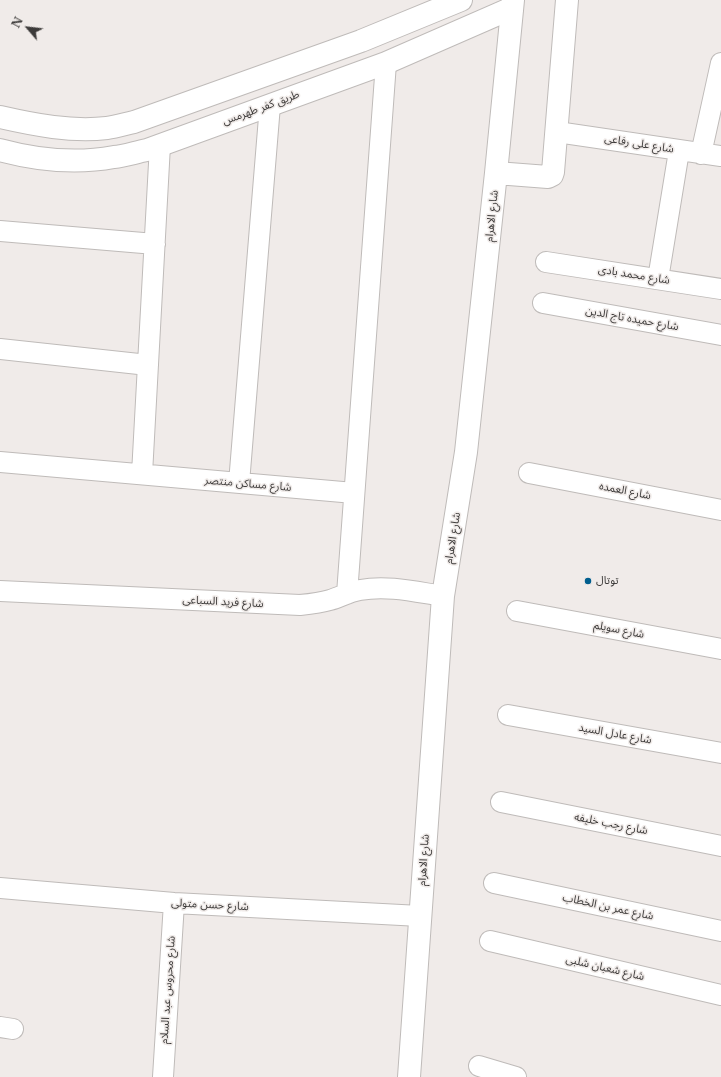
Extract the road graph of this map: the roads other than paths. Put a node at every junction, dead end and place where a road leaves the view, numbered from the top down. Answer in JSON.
{"nodes":[{"id":1,"x":462,"y":0,"type":"edge"},
{"id":2,"x":567,"y":0,"type":"edge"},
{"id":3,"x":512,"y":4,"type":"edge"},
{"id":4,"x":386,"y":63,"type":"junction"},
{"id":5,"x":721,"y":64,"type":"edge"},
{"id":6,"x":270,"y":105,"type":"junction"},
{"id":7,"x":0,"y":117,"type":"edge"},
{"id":8,"x":108,"y":128,"type":"junction"},
{"id":9,"x":557,"y":132,"type":"junction"},
{"id":10,"x":160,"y":145,"type":"junction"},
{"id":11,"x":0,"y":150,"type":"edge"},
{"id":12,"x":680,"y":150,"type":"junction"},
{"id":13,"x":701,"y":154,"type":"junction"},
{"id":14,"x":721,"y":156,"type":"edge"},
{"id":15,"x":114,"y":158,"type":"junction"},
{"id":16,"x":496,"y":173,"type":"junction"},
{"id":17,"x":0,"y":231,"type":"edge"},
{"id":18,"x":155,"y":244,"type":"junction"},
{"id":19,"x":546,"y":262,"type":"dead end"},
{"id":20,"x":658,"y":279,"type":"junction"},
{"id":21,"x":721,"y":289,"type":"edge"},
{"id":22,"x":543,"y":303,"type":"dead end"},
{"id":23,"x":721,"y":335,"type":"edge"},
{"id":24,"x":0,"y":349,"type":"edge"},
{"id":25,"x":148,"y":366,"type":"junction"},
{"id":26,"x":0,"y":462,"type":"edge"},
{"id":27,"x":528,"y":473,"type":"dead end"},
{"id":28,"x":142,"y":474,"type":"junction"},
{"id":29,"x":239,"y":483,"type":"junction"},
{"id":30,"x":354,"y":493,"type":"junction"},
{"id":31,"x":721,"y":510,"type":"edge"},
{"id":32,"x":0,"y":591,"type":"edge"},
{"id":33,"x":347,"y":594,"type":"junction"},
{"id":34,"x":444,"y":596,"type":"junction"},
{"id":35,"x":517,"y":611,"type":"dead end"},
{"id":36,"x":721,"y":649,"type":"edge"},
{"id":37,"x":508,"y":715,"type":"dead end"},
{"id":38,"x":721,"y":753,"type":"edge"},
{"id":39,"x":501,"y":802,"type":"dead end"},
{"id":40,"x":721,"y":846,"type":"edge"},
{"id":41,"x":494,"y":883,"type":"dead end"},
{"id":42,"x":0,"y":888,"type":"edge"},
{"id":43,"x":174,"y":903,"type":"junction"},
{"id":44,"x":420,"y":916,"type":"junction"},
{"id":45,"x":721,"y":931,"type":"edge"},
{"id":46,"x":490,"y":941,"type":"dead end"},
{"id":47,"x":721,"y":995,"type":"edge"},
{"id":48,"x":479,"y":1066,"type":"dead end"},
{"id":49,"x":163,"y":1077,"type":"edge"},
{"id":50,"x":409,"y":1077,"type":"edge"},
{"id":51,"x":516,"y":1077,"type":"edge"}],
"edges":[{"from":1,"to":8,"type":"main road"},
{"from":2,"to":9,"type":"main road"},
{"from":3,"to":4,"type":"main road","name":"طريق كفر طهرمس"},
{"from":3,"to":16,"type":"main road","name":"شارع الاهرام"},
{"from":4,"to":6,"type":"main road","name":"طريق كفر طهرمس"},
{"from":4,"to":30,"type":"street"},
{"from":5,"to":13,"type":"street"},
{"from":6,"to":10,"type":"main road","name":"طريق كفر طهرمس"},
{"from":6,"to":29,"type":"street"},
{"from":7,"to":8,"type":"main road"},
{"from":8,"to":15,"type":"main road"},
{"from":9,"to":12,"type":"street","name":"شارع على رفاعى"},
{"from":9,"to":16,"type":"main road"},
{"from":10,"to":15,"type":"main road","name":"طريق كفر طهرمس"},
{"from":10,"to":18,"type":"street"},
{"from":11,"to":15,"type":"main road","name":"طريق كفر طهرمس"},
{"from":12,"to":13,"type":"street","name":"شارع على رفاعى"},
{"from":12,"to":20,"type":"street"},
{"from":13,"to":14,"type":"street","name":"شارع على رفاعى"},
{"from":16,"to":34,"type":"main road","name":"شارع الاهرام"},
{"from":17,"to":18,"type":"street"},
{"from":18,"to":25,"type":"street"},
{"from":19,"to":20,"type":"street","name":"شارع محمد بادى"},
{"from":20,"to":21,"type":"street","name":"شارع محمد بادى"},
{"from":22,"to":23,"type":"street","name":"شارع حميده تاج الدين"},
{"from":24,"to":25,"type":"street"},
{"from":25,"to":28,"type":"street"},
{"from":26,"to":28,"type":"street","name":"شارع مساكن منتصر"},
{"from":27,"to":31,"type":"street","name":"شارع العمده"},
{"from":28,"to":29,"type":"street","name":"شارع مساكن منتصر"},
{"from":29,"to":30,"type":"street","name":"شارع مساكن منتصر"},
{"from":30,"to":33,"type":"street"},
{"from":32,"to":33,"type":"street","name":"شارع فريد السباعى"},
{"from":33,"to":34,"type":"street","name":"شارع فريد السباعى"},
{"from":34,"to":44,"type":"main road","name":"شارع الاهرام"},
{"from":35,"to":36,"type":"street","name":"شارع سويلم"},
{"from":37,"to":38,"type":"street","name":"شارع عادل السيد"},
{"from":39,"to":40,"type":"street","name":"شارع رجب خليفه"},
{"from":41,"to":45,"type":"street","name":"شارع عمر بن الخطاب"},
{"from":42,"to":43,"type":"street","name":"شارع حسن متولى"},
{"from":43,"to":44,"type":"street","name":"شارع حسن متولى"},
{"from":43,"to":49,"type":"street","name":"شارع محروس عبد السلام"},
{"from":44,"to":50,"type":"main road","name":"شارع الاهرام"},
{"from":46,"to":47,"type":"street","name":"شارع شعبان شلبى"},
{"from":48,"to":51,"type":"street"}]}
